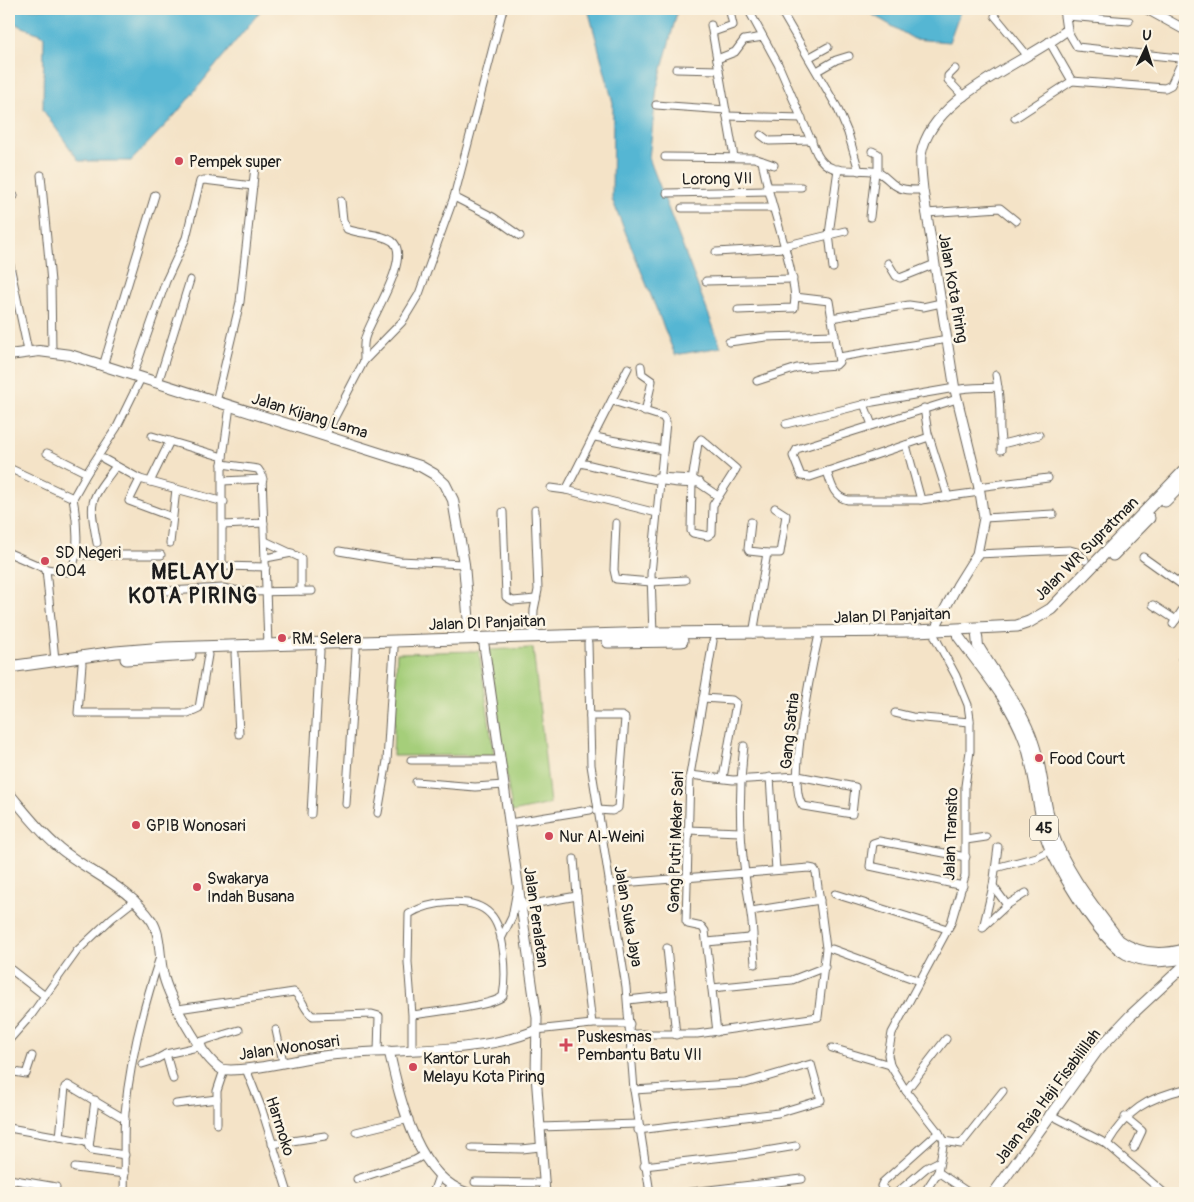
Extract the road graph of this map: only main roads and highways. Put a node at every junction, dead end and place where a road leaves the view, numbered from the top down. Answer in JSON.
{"nodes":[{"id":1,"x":10,"y":353,"type":"edge"},
{"id":2,"x":1185,"y":470,"type":"edge"},
{"id":3,"x":1185,"y":481,"type":"edge"},
{"id":4,"x":1143,"y":519,"type":"junction"},
{"id":5,"x":968,"y":634,"type":"junction"},
{"id":6,"x":934,"y":636,"type":"junction"},
{"id":7,"x":653,"y":637,"type":"junction"},
{"id":8,"x":681,"y":637,"type":"junction"},
{"id":9,"x":470,"y":638,"type":"junction"},
{"id":10,"x":235,"y":650,"type":"junction"},
{"id":11,"x":9,"y":667,"type":"edge"},
{"id":12,"x":9,"y":674,"type":"edge"},
{"id":13,"x":1034,"y":759,"type":"junction"},
{"id":14,"x":1185,"y":950,"type":"edge"},
{"id":15,"x":1185,"y":958,"type":"edge"},
{"id":16,"x":1162,"y":961,"type":"junction"},
{"id":17,"x":1185,"y":965,"type":"edge"},
{"id":18,"x":1171,"y":976,"type":"junction"},
{"id":19,"x":994,"y":1193,"type":"edge"}],
"edges":[{"from":1,"to":9,"type":"main road","name":"Jalan Kijang Lama"},
{"from":2,"to":4,"type":"highway","name":"Jalan WR Supratman"},
{"from":3,"to":4,"type":"highway","name":"Jalan WR Supratman"},
{"from":4,"to":5,"type":"highway","name":"Jalan WR Supratman"},
{"from":5,"to":6,"type":"highway","name":"Jalan DI Panjaitan"},
{"from":5,"to":13,"type":"main road","name":"Jalan DI Panjaitan","number":"45"},
{"from":5,"to":13,"type":"main road","number":"45"},
{"from":6,"to":8,"type":"highway","name":"Jalan DI Panjaitan"},
{"from":6,"to":8,"type":"highway","name":"Jalan DI Panjaitan"},
{"from":7,"to":8,"type":"highway","name":"Jalan DI Panjaitan"},
{"from":7,"to":9,"type":"highway","name":"Jalan DI Panjaitan"},
{"from":7,"to":10,"type":"highway","name":"Jalan DI Panjaitan"},
{"from":9,"to":10,"type":"highway","name":"Jalan DI Panjaitan"},
{"from":10,"to":11,"type":"highway","name":"Jalan DI Panjaitan"},
{"from":10,"to":12,"type":"highway","name":"Jalan DI Panjaitan"},
{"from":13,"to":14,"type":"main road","number":"45"},
{"from":13,"to":16,"type":"main road","name":"Jalan DI Panjaitan","number":"45"},
{"from":15,"to":16,"type":"main road","name":"Jalan DI Panjaitan","number":"45"},
{"from":16,"to":18,"type":"main road"},
{"from":17,"to":18,"type":"main road","name":"Jalan Raja Haji Fisabilillah"},
{"from":18,"to":19,"type":"main road","name":"Jalan Raja Haji Fisabilillah"}]}
